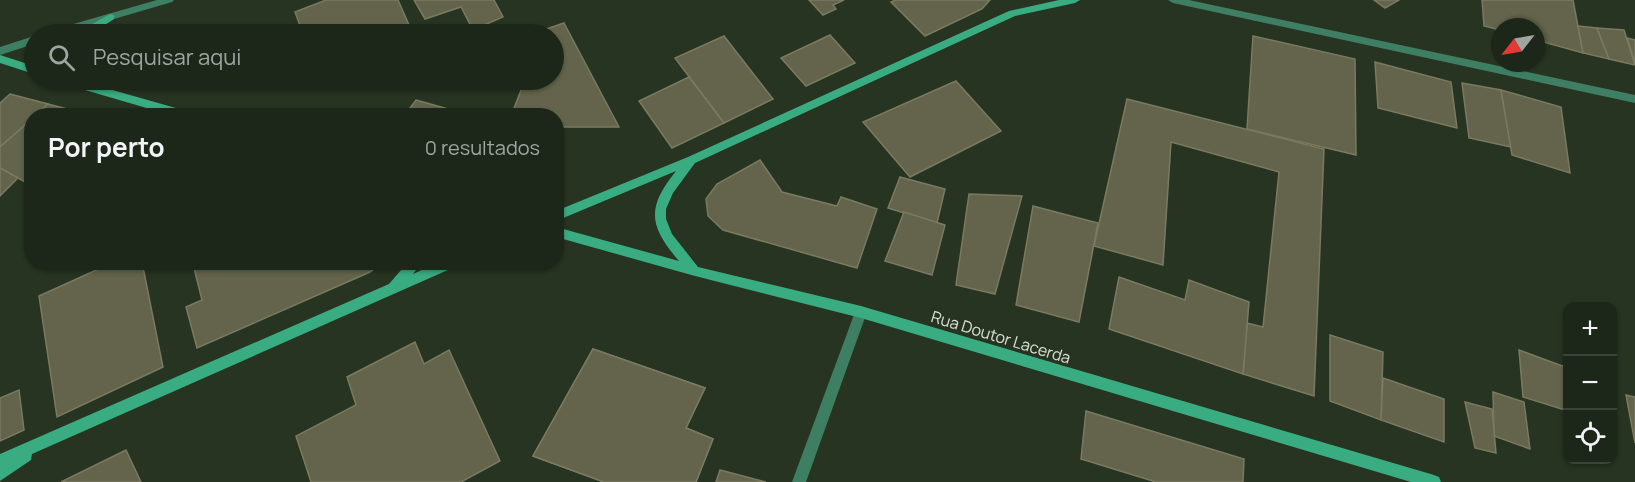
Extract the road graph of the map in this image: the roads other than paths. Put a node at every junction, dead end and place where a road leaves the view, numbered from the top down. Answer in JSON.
{"nodes":[{"id":1,"x":170,"y":0,"type":"edge"},
{"id":2,"x":1030,"y":0,"type":"edge"},
{"id":3,"x":1075,"y":0,"type":"edge"},
{"id":4,"x":1173,"y":0,"type":"edge"},
{"id":5,"x":1014,"y":13,"type":"junction"},
{"id":6,"x":110,"y":17,"type":"junction"},
{"id":7,"x":87,"y":24,"type":"edge"},
{"id":8,"x":99,"y":24,"type":"edge"},
{"id":9,"x":24,"y":43,"type":"edge"},
{"id":10,"x":0,"y":51,"type":"edge"},
{"id":11,"x":0,"y":59,"type":"edge"},
{"id":12,"x":24,"y":67,"type":"edge"},
{"id":13,"x":103,"y":90,"type":"edge"},
{"id":14,"x":1635,"y":99,"type":"edge"},
{"id":15,"x":163,"y":108,"type":"edge"},
{"id":16,"x":692,"y":160,"type":"junction"},
{"id":17,"x":564,"y":213,"type":"edge"},
{"id":18,"x":564,"y":234,"type":"edge"},
{"id":19,"x":411,"y":270,"type":"edge"},
{"id":20,"x":436,"y":270,"type":"edge"},
{"id":21,"x":695,"y":271,"type":"junction"},
{"id":22,"x":385,"y":294,"type":"junction"},
{"id":23,"x":861,"y":312,"type":"junction"},
{"id":24,"x":60,"y":434,"type":"junction"},
{"id":25,"x":0,"y":461,"type":"edge"},
{"id":26,"x":0,"y":474,"type":"edge"},
{"id":27,"x":799,"y":482,"type":"edge"},
{"id":28,"x":1434,"y":482,"type":"edge"}],
"edges":[{"from":1,"to":6,"type":"street"},
{"from":2,"to":5,"type":"main road"},
{"from":3,"to":5,"type":"main road"},
{"from":4,"to":14,"type":"street"},
{"from":5,"to":16,"type":"main road"},
{"from":6,"to":7,"type":"street"},
{"from":6,"to":8,"type":"main road"},
{"from":9,"to":10,"type":"street"},
{"from":11,"to":12,"type":"main road"},
{"from":13,"to":15,"type":"main road"},
{"from":16,"to":17,"type":"main road"},
{"from":16,"to":21,"type":"main road"},
{"from":18,"to":21,"type":"main road","name":"Rua Doutor Lacerda"},
{"from":19,"to":22,"type":"main road"},
{"from":20,"to":22,"type":"main road"},
{"from":21,"to":23,"type":"main road","name":"Rua Doutor Lacerda"},
{"from":22,"to":24,"type":"main road"},
{"from":23,"to":27,"type":"street"},
{"from":23,"to":28,"type":"main road","name":"Rua Doutor Lacerda"},
{"from":24,"to":25,"type":"main road"},
{"from":24,"to":26,"type":"main road"}]}
